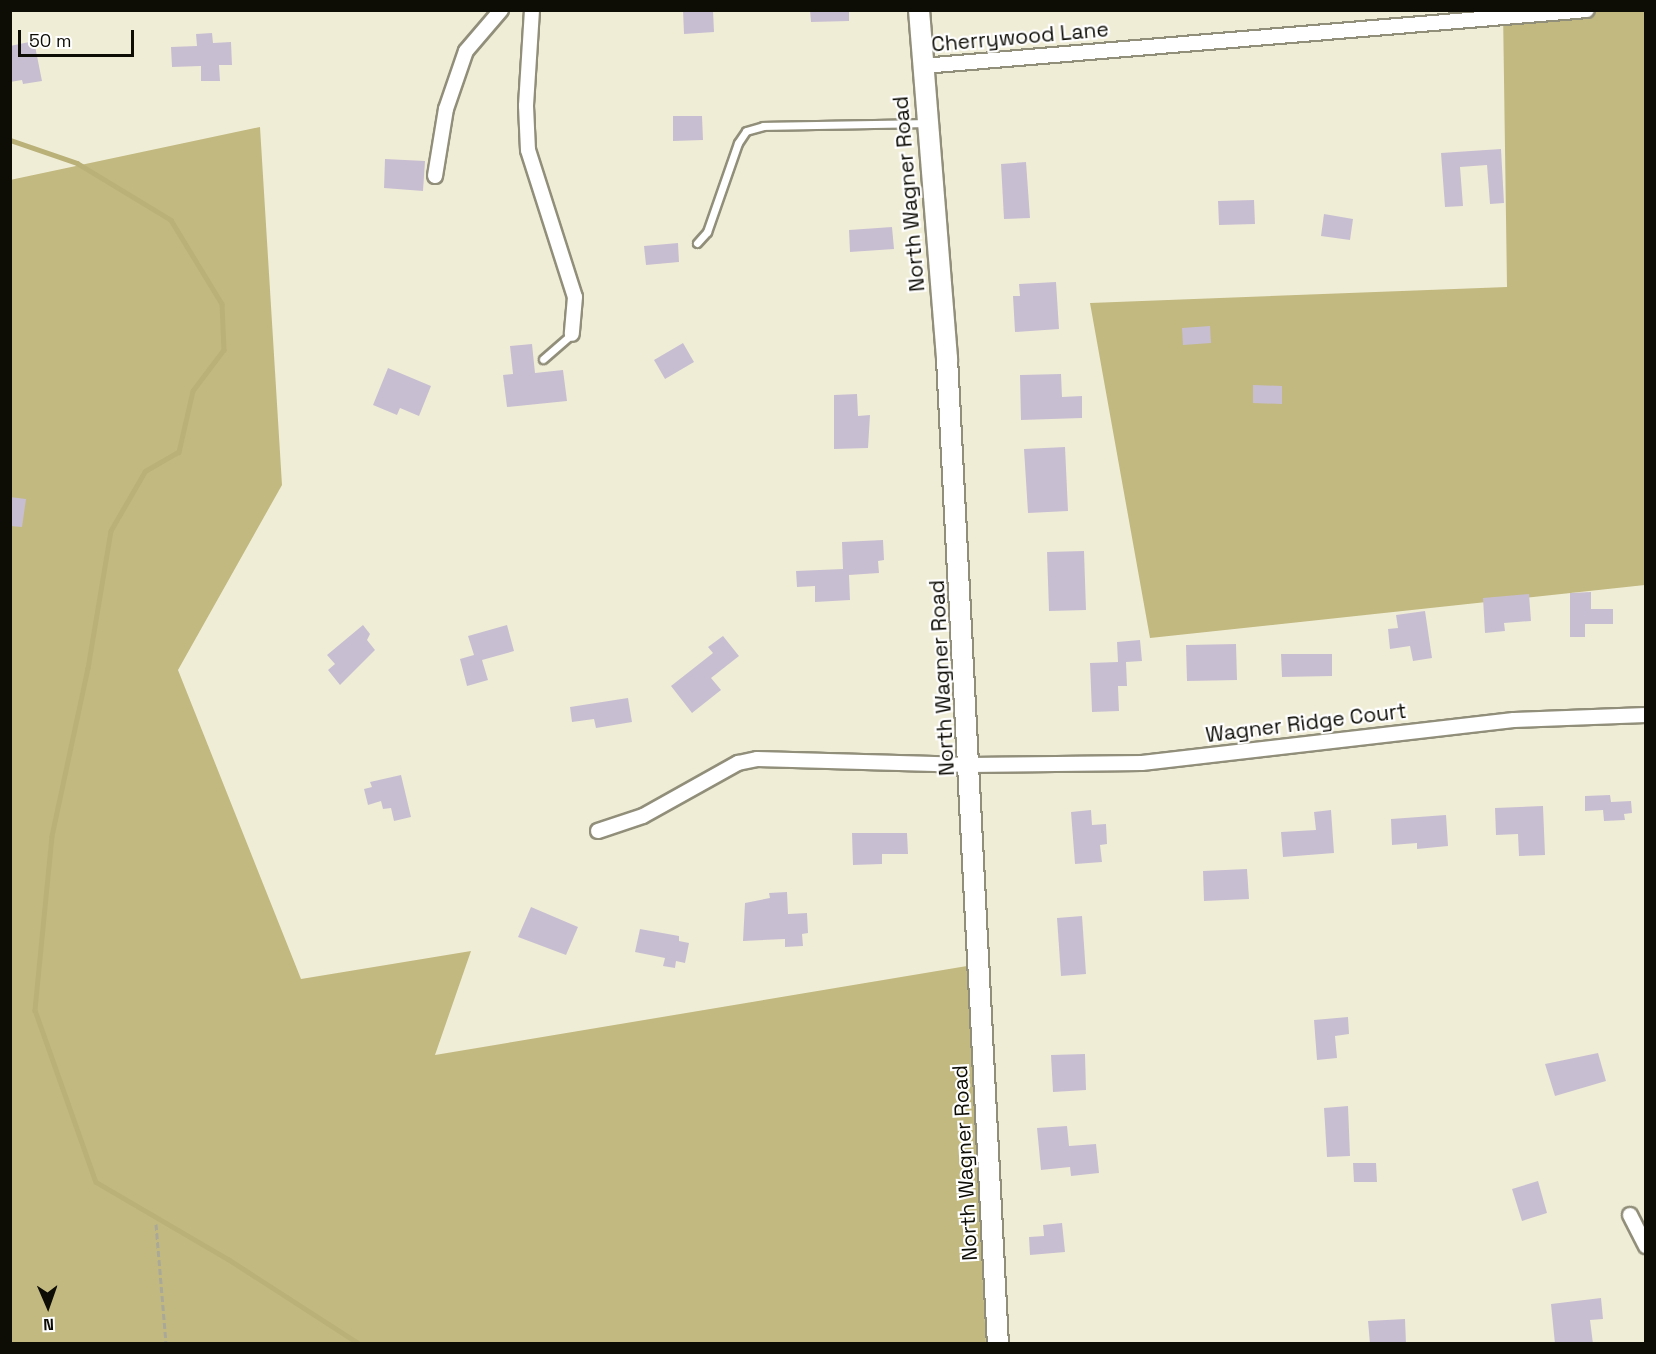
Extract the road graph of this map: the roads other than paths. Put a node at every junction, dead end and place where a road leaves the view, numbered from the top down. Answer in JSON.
{"nodes":[{"id":1,"x":501,"y":10,"type":"edge"},
{"id":2,"x":532,"y":10,"type":"edge"},
{"id":3,"x":919,"y":10,"type":"edge"},
{"id":4,"x":1587,"y":10,"type":"edge"},
{"id":5,"x":923,"y":66,"type":"junction"},
{"id":6,"x":927,"y":123,"type":"junction"},
{"id":7,"x":435,"y":176,"type":"dead end"},
{"id":8,"x":697,"y":243,"type":"dead end"},
{"id":9,"x":572,"y":334,"type":"joint"},
{"id":10,"x":543,"y":359,"type":"dead end"},
{"id":11,"x":1646,"y":715,"type":"edge"},
{"id":12,"x":970,"y":765,"type":"junction"},
{"id":13,"x":598,"y":831,"type":"dead end"},
{"id":14,"x":1630,"y":1215,"type":"dead end"},
{"id":15,"x":1646,"y":1246,"type":"edge"},
{"id":16,"x":998,"y":1344,"type":"edge"}],
"edges":[{"from":1,"to":7,"type":"street"},
{"from":2,"to":9,"type":"street"},
{"from":3,"to":5,"type":"main road","name":"North Wagner Road"},
{"from":4,"to":5,"type":"street","name":"Cherrywood Lane"},
{"from":5,"to":6,"type":"main road","name":"North Wagner Road"},
{"from":6,"to":8,"type":"lane"},
{"from":6,"to":12,"type":"main road","name":"North Wagner Road"},
{"from":9,"to":10,"type":"lane"},
{"from":11,"to":12,"type":"street","name":"Wagner Ridge Court"},
{"from":12,"to":13,"type":"street","name":"Wagner Ridge Court"},
{"from":12,"to":16,"type":"main road","name":"North Wagner Road"},
{"from":14,"to":15,"type":"street"}]}
